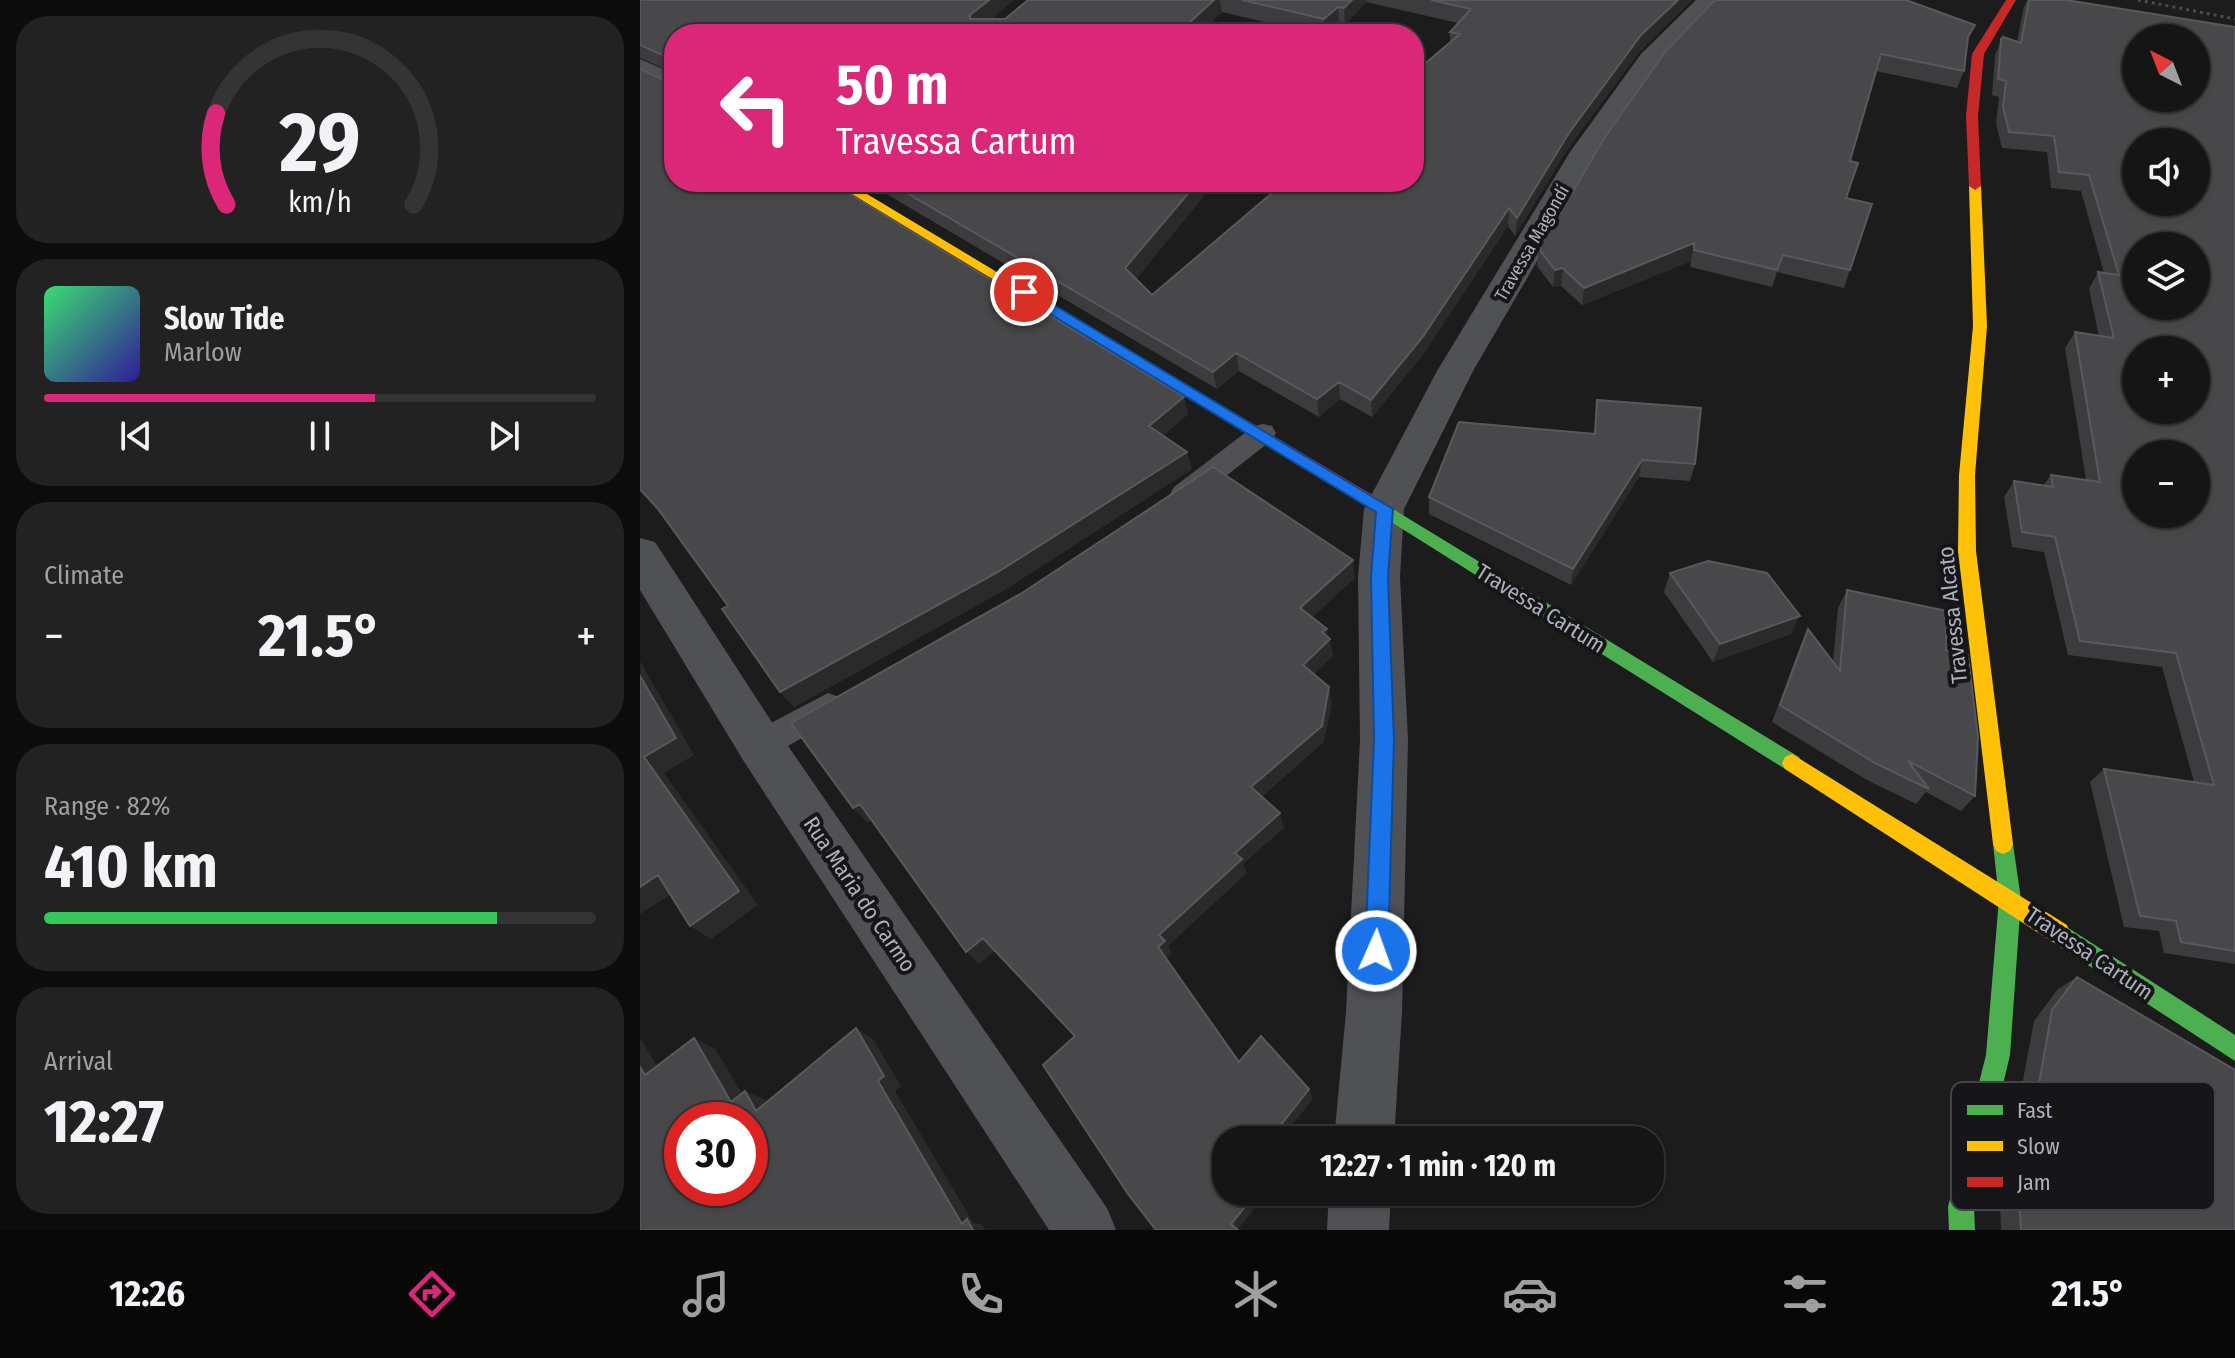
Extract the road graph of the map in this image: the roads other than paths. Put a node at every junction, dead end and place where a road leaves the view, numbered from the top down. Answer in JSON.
{"nodes":[{"id":1,"x":1711,"y":0,"type":"edge"},
{"id":2,"x":2011,"y":0,"type":"edge"},
{"id":3,"x":640,"y":67,"type":"edge"},
{"id":4,"x":664,"y":80,"type":"edge"},
{"id":5,"x":855,"y":192,"type":"edge"},
{"id":6,"x":1263,"y":433,"type":"junction"},
{"id":7,"x":1164,"y":508,"type":"edge"},
{"id":8,"x":1384,"y":509,"type":"junction"},
{"id":9,"x":640,"y":554,"type":"edge"},
{"id":10,"x":855,"y":692,"type":"edge"},
{"id":11,"x":760,"y":745,"type":"junction"},
{"id":12,"x":2010,"y":899,"type":"junction"},
{"id":13,"x":2235,"y":1049,"type":"edge"},
{"id":14,"x":1991,"y":1082,"type":"edge"},
{"id":15,"x":1365,"y":1126,"type":"edge"},
{"id":16,"x":1359,"y":1206,"type":"edge"},
{"id":17,"x":1961,"y":1210,"type":"edge"},
{"id":18,"x":1085,"y":1230,"type":"edge"},
{"id":19,"x":1358,"y":1230,"type":"edge"},
{"id":20,"x":1962,"y":1230,"type":"edge"}],
"edges":[{"from":1,"to":8,"type":"street","name":"Travessa Magondi"},
{"from":2,"to":12,"type":"street","name":"Travessa Alcato"},
{"from":3,"to":4,"type":"street"},
{"from":5,"to":6,"type":"street","name":"Travessa Cartum"},
{"from":6,"to":7,"type":"lane"},
{"from":6,"to":8,"type":"street","name":"Travessa Cartum"},
{"from":8,"to":12,"type":"street","name":"Travessa Cartum"},
{"from":8,"to":15,"type":"street"},
{"from":9,"to":11,"type":"street","name":"Rua Maria do Carmo"},
{"from":10,"to":11,"type":"lane"},
{"from":11,"to":18,"type":"street","name":"Rua Maria do Carmo"},
{"from":12,"to":13,"type":"street","name":"Travessa Cartum"},
{"from":12,"to":14,"type":"street","name":"Travessa Alcato"},
{"from":16,"to":19,"type":"street"},
{"from":17,"to":20,"type":"street","name":"Travessa Alcato"}]}
